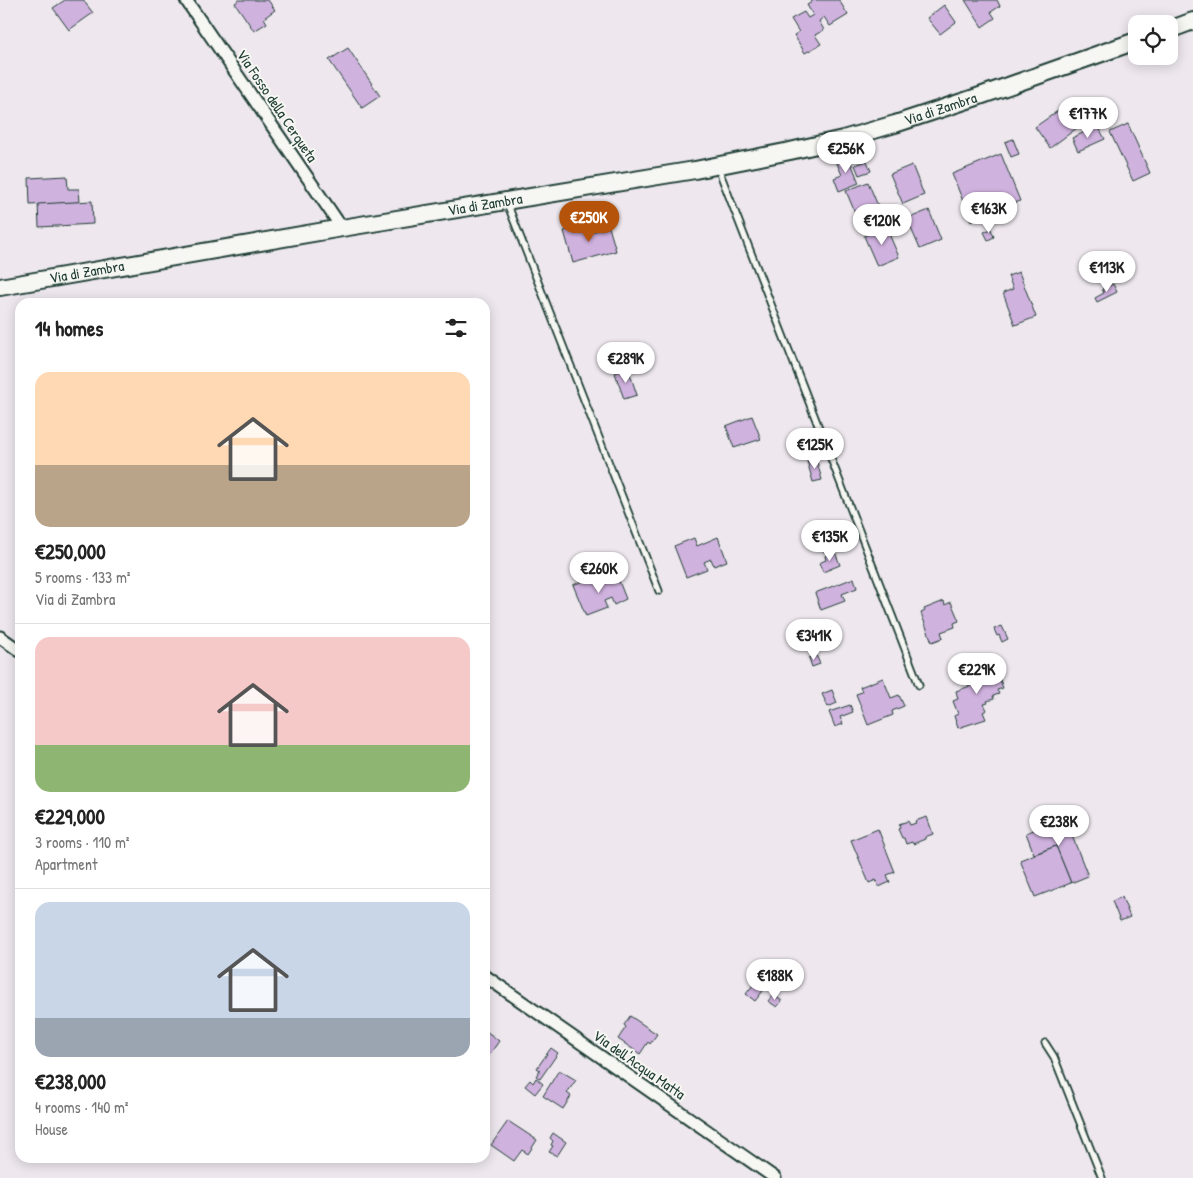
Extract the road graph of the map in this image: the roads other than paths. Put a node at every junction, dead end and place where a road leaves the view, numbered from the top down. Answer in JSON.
{"nodes":[{"id":1,"x":186,"y":0,"type":"edge"},
{"id":2,"x":1193,"y":21,"type":"edge"},
{"id":3,"x":1178,"y":27,"type":"edge"},
{"id":4,"x":1128,"y":44,"type":"edge"},
{"id":5,"x":717,"y":166,"type":"junction"},
{"id":6,"x":507,"y":201,"type":"junction"},
{"id":7,"x":342,"y":228,"type":"junction"},
{"id":8,"x":0,"y":287,"type":"edge"},
{"id":9,"x":660,"y":591,"type":"dead end"},
{"id":10,"x":0,"y":637,"type":"edge"},
{"id":11,"x":15,"y":648,"type":"edge"},
{"id":12,"x":919,"y":685,"type":"dead end"},
{"id":13,"x":490,"y":979,"type":"edge"},
{"id":14,"x":1045,"y":1043,"type":"dead end"},
{"id":15,"x":775,"y":1178,"type":"edge"},
{"id":16,"x":1102,"y":1178,"type":"edge"}],
"edges":[{"from":1,"to":7,"type":"street","name":"Via Fosso della Cerqueta"},
{"from":2,"to":3,"type":"street"},
{"from":4,"to":5,"type":"street","name":"Via di Zambra"},
{"from":5,"to":6,"type":"street","name":"Via di Zambra"},
{"from":5,"to":12,"type":"lane"},
{"from":6,"to":7,"type":"street","name":"Via di Zambra"},
{"from":6,"to":9,"type":"lane"},
{"from":7,"to":8,"type":"street","name":"Via di Zambra"},
{"from":10,"to":11,"type":"street"},
{"from":13,"to":15,"type":"street","name":"Via dell'Acqua Matta"},
{"from":14,"to":16,"type":"lane"}]}
